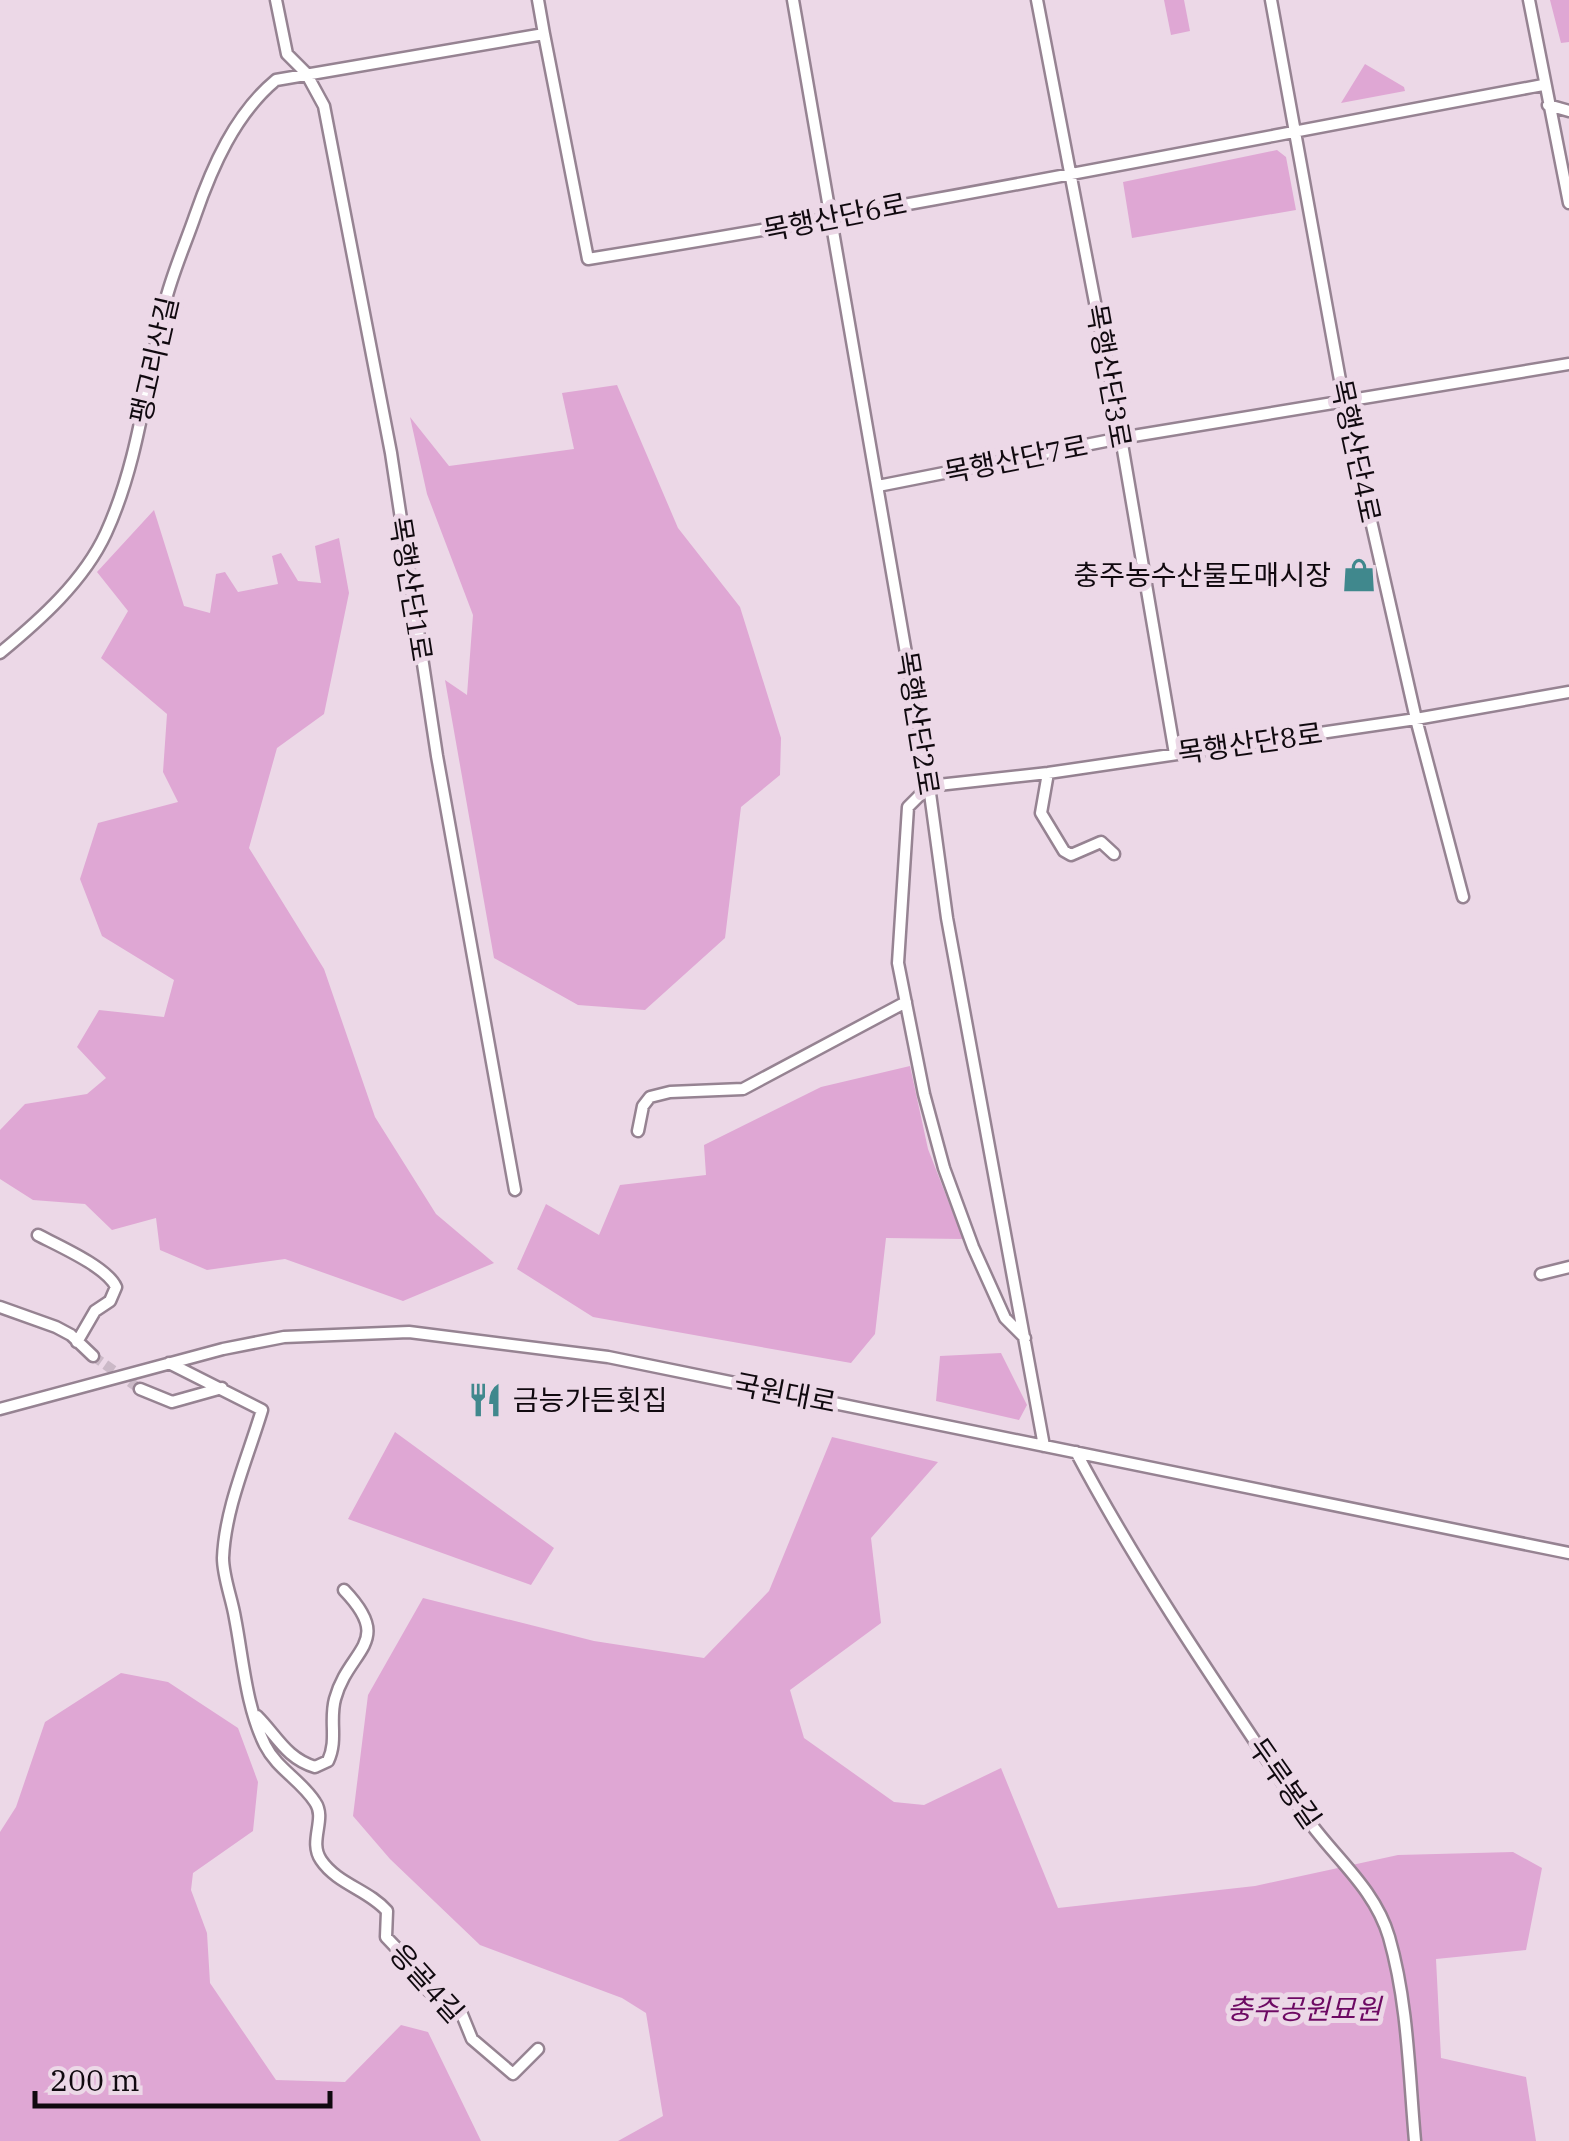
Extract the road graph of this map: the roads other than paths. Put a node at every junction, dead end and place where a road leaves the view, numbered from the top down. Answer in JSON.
{"nodes":[{"id":1,"x":276,"y":0,"type":"edge"},
{"id":2,"x":538,"y":0,"type":"edge"},
{"id":3,"x":793,"y":0,"type":"edge"},
{"id":4,"x":1037,"y":0,"type":"edge"},
{"id":5,"x":1270,"y":0,"type":"edge"},
{"id":6,"x":1529,"y":0,"type":"edge"},
{"id":7,"x":544,"y":34,"type":"junction"},
{"id":8,"x":306,"y":73,"type":"junction"},
{"id":9,"x":1543,"y":85,"type":"junction"},
{"id":10,"x":1548,"y":105,"type":"junction"},
{"id":11,"x":1569,"y":111,"type":"edge"},
{"id":12,"x":1296,"y":133,"type":"junction"},
{"id":13,"x":1072,"y":176,"type":"junction"},
{"id":14,"x":1569,"y":203,"type":"edge"},
{"id":15,"x":830,"y":220,"type":"junction"},
{"id":16,"x":1569,"y":364,"type":"edge"},
{"id":17,"x":1344,"y":402,"type":"junction"},
{"id":18,"x":1121,"y":438,"type":"junction"},
{"id":19,"x":878,"y":486,"type":"junction"},
{"id":20,"x":0,"y":653,"type":"edge"},
{"id":21,"x":1569,"y":692,"type":"edge"},
{"id":22,"x":1416,"y":719,"type":"junction"},
{"id":23,"x":1175,"y":754,"type":"junction"},
{"id":24,"x":1048,"y":773,"type":"junction"},
{"id":25,"x":930,"y":786,"type":"junction"},
{"id":26,"x":1114,"y":854,"type":"dead end"},
{"id":27,"x":1463,"y":897,"type":"dead end"},
{"id":28,"x":906,"y":1002,"type":"junction"},
{"id":29,"x":638,"y":1130,"type":"dead end"},
{"id":30,"x":516,"y":1190,"type":"dead end"},
{"id":31,"x":38,"y":1234,"type":"dead end"},
{"id":32,"x":1569,"y":1268,"type":"edge"},
{"id":33,"x":1541,"y":1274,"type":"dead end"},
{"id":34,"x":0,"y":1307,"type":"edge"},
{"id":35,"x":1025,"y":1338,"type":"junction"},
{"id":36,"x":77,"y":1342,"type":"junction"},
{"id":37,"x":93,"y":1356,"type":"tunnel mouth"},
{"id":38,"x":168,"y":1362,"type":"junction"},
{"id":39,"x":224,"y":1388,"type":"junction"},
{"id":40,"x":140,"y":1389,"type":"tunnel mouth"},
{"id":41,"x":0,"y":1409,"type":"edge"},
{"id":42,"x":1044,"y":1446,"type":"junction"},
{"id":43,"x":1076,"y":1452,"type":"junction"},
{"id":44,"x":1569,"y":1554,"type":"edge"},
{"id":45,"x":344,"y":1590,"type":"dead end"},
{"id":46,"x":256,"y":1715,"type":"junction"},
{"id":47,"x":538,"y":2049,"type":"dead end"},
{"id":48,"x":1415,"y":2141,"type":"edge"}],
"edges":[{"from":1,"to":8,"type":"street","name":"목행산단1로"},
{"from":2,"to":7,"type":"street"},
{"from":3,"to":15,"type":"street","name":"목행산단2로"},
{"from":4,"to":13,"type":"street","name":"목행산단3로"},
{"from":5,"to":12,"type":"street","name":"목행산단4로"},
{"from":6,"to":9,"type":"street"},
{"from":7,"to":8,"type":"street"},
{"from":7,"to":15,"type":"street","name":"목행산단6로"},
{"from":8,"to":20,"type":"street","name":"팽고리산길"},
{"from":8,"to":30,"type":"street","name":"목행산단1로"},
{"from":9,"to":10,"type":"street"},
{"from":9,"to":12,"type":"street","name":"목행산단6로"},
{"from":10,"to":11,"type":"street"},
{"from":10,"to":14,"type":"street"},
{"from":12,"to":13,"type":"street","name":"목행산단6로"},
{"from":12,"to":17,"type":"street","name":"목행산단4로"},
{"from":13,"to":15,"type":"street","name":"목행산단6로"},
{"from":13,"to":18,"type":"street","name":"목행산단3로"},
{"from":15,"to":19,"type":"street","name":"목행산단2로"},
{"from":16,"to":17,"type":"street","name":"목행산단7로"},
{"from":17,"to":18,"type":"street","name":"목행산단7로"},
{"from":17,"to":22,"type":"street","name":"목행산단4로"},
{"from":18,"to":19,"type":"street","name":"목행산단7로"},
{"from":18,"to":23,"type":"street","name":"목행산단3로"},
{"from":19,"to":25,"type":"street","name":"목행산단2로"},
{"from":21,"to":22,"type":"street","name":"목행산단8로"},
{"from":22,"to":23,"type":"street","name":"목행산단8로"},
{"from":22,"to":27,"type":"street","name":"목행산단4로"},
{"from":23,"to":24,"type":"street","name":"목행산단8로"},
{"from":24,"to":25,"type":"street","name":"목행산단8로"},
{"from":24,"to":26,"type":"street"},
{"from":25,"to":28,"type":"street"},
{"from":25,"to":35,"type":"street","name":"목행산단2로"},
{"from":28,"to":29,"type":"street"},
{"from":28,"to":35,"type":"street"},
{"from":31,"to":36,"type":"street"},
{"from":32,"to":33,"type":"street"},
{"from":34,"to":36,"type":"street"},
{"from":35,"to":42,"type":"street","name":"목행산단2로"},
{"from":36,"to":37,"type":"street"},
{"from":38,"to":39,"type":"street","name":"응골4길"},
{"from":38,"to":41,"type":"street","name":"국원대로"},
{"from":38,"to":42,"type":"street","name":"국원대로"},
{"from":39,"to":40,"type":"street"},
{"from":39,"to":46,"type":"street","name":"응골4길"},
{"from":42,"to":43,"type":"street","name":"국원대로"},
{"from":43,"to":44,"type":"street","name":"국원대로"},
{"from":43,"to":48,"type":"street","name":"두루봉길"},
{"from":45,"to":46,"type":"street","name":"응골4길"},
{"from":46,"to":47,"type":"street","name":"응골4길"}]}
